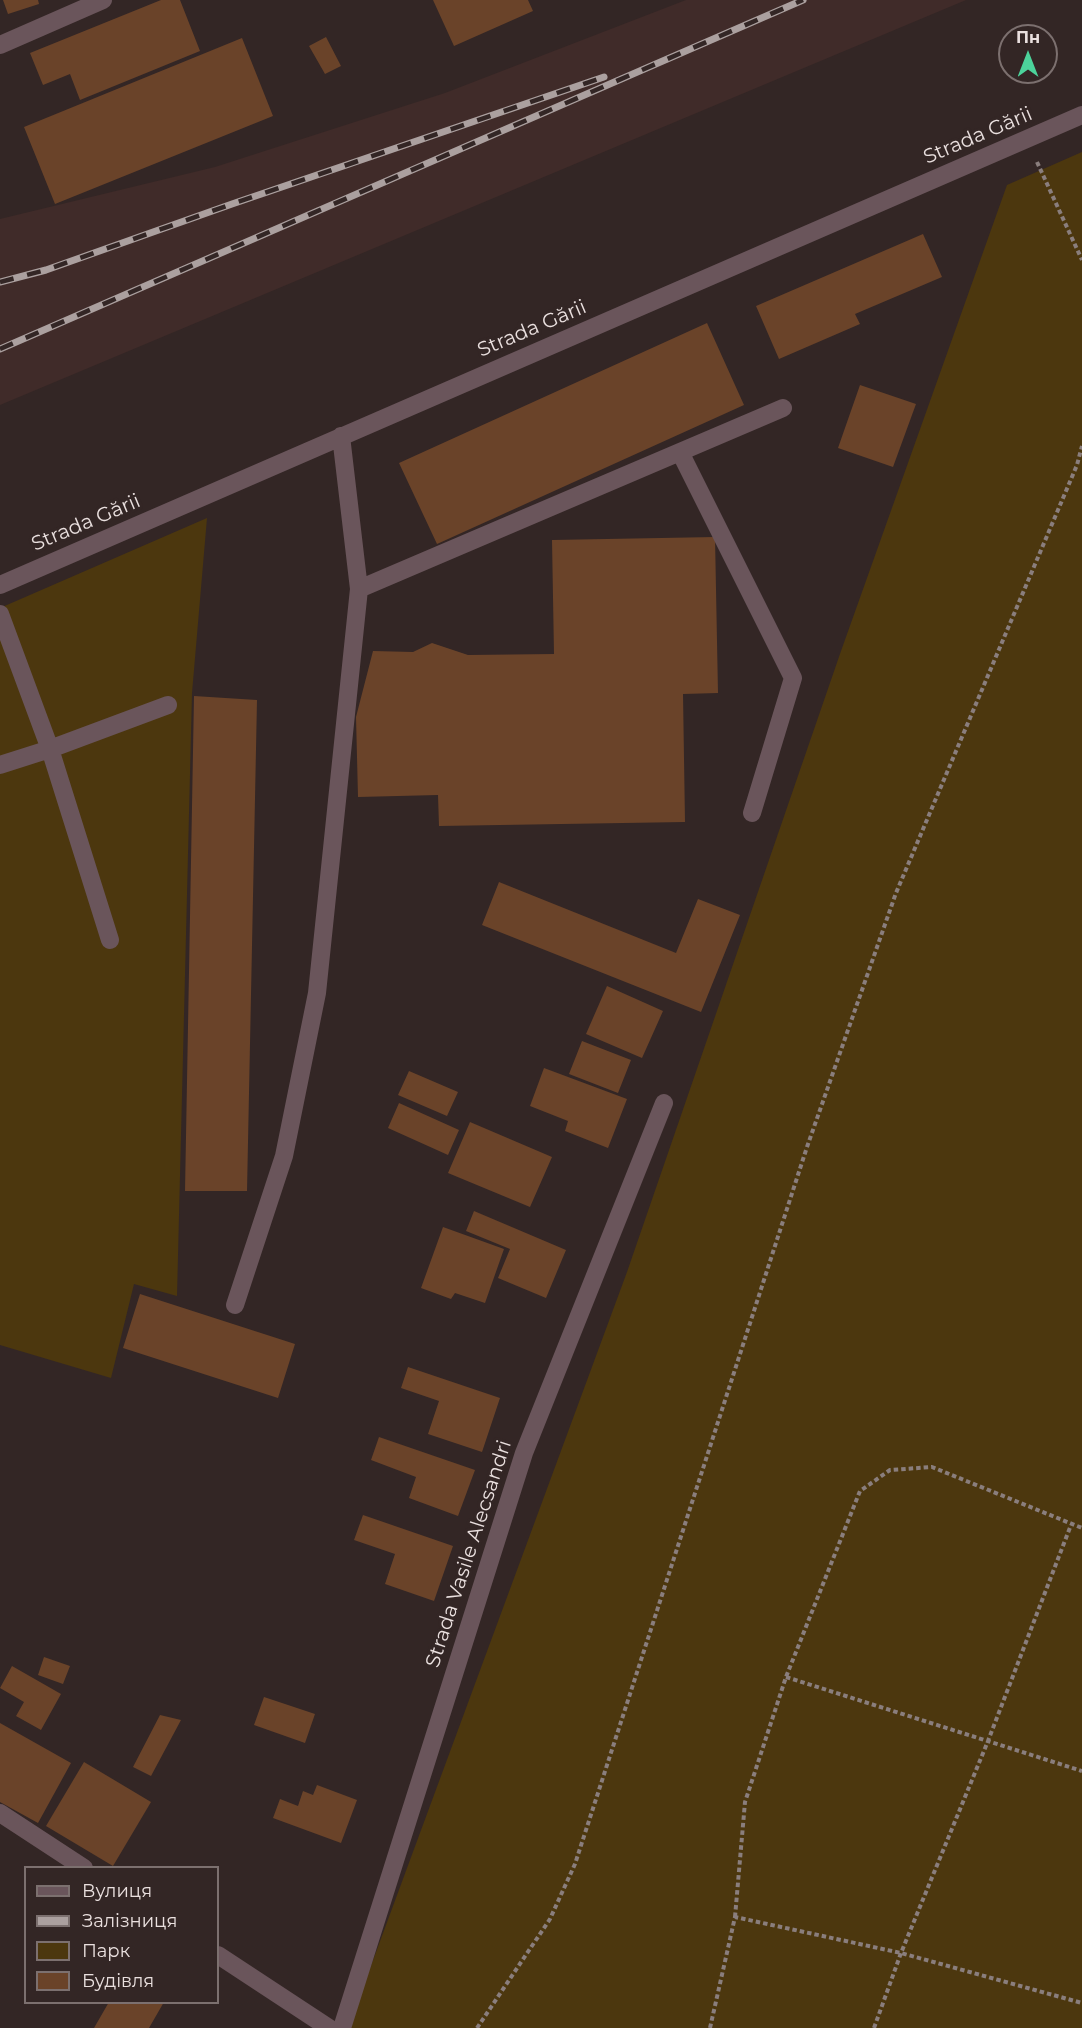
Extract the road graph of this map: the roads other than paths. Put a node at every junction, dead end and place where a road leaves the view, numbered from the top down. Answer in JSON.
{"nodes":[{"id":1,"x":104,"y":0,"type":"edge"},
{"id":2,"x":2,"y":38,"type":"edge"},
{"id":3,"x":1082,"y":115,"type":"edge"},
{"id":4,"x":783,"y":408,"type":"dead end"},
{"id":5,"x":341,"y":436,"type":"junction"},
{"id":6,"x":680,"y":452,"type":"junction"},
{"id":7,"x":0,"y":585,"type":"edge"},
{"id":8,"x":359,"y":589,"type":"junction"},
{"id":9,"x":0,"y":614,"type":"edge"},
{"id":10,"x":168,"y":705,"type":"dead end"},
{"id":11,"x":50,"y":749,"type":"junction"},
{"id":12,"x":0,"y":765,"type":"edge"},
{"id":13,"x":752,"y":813,"type":"dead end"},
{"id":14,"x":110,"y":940,"type":"dead end"},
{"id":15,"x":664,"y":1104,"type":"dead end"},
{"id":16,"x":235,"y":1305,"type":"dead end"},
{"id":17,"x":0,"y":1813,"type":"edge"},
{"id":18,"x":81,"y":1866,"type":"edge"},
{"id":19,"x":219,"y":1956,"type":"edge"},
{"id":20,"x":329,"y":2028,"type":"edge"},
{"id":21,"x":342,"y":2028,"type":"edge"}],
"edges":[{"from":1,"to":2,"type":"street"},
{"from":3,"to":5,"type":"street","name":"Strada Gării"},
{"from":4,"to":6,"type":"street"},
{"from":5,"to":7,"type":"street","name":"Strada Gării"},
{"from":5,"to":8,"type":"street"},
{"from":6,"to":8,"type":"street"},
{"from":6,"to":13,"type":"street"},
{"from":8,"to":16,"type":"street"},
{"from":9,"to":11,"type":"street"},
{"from":10,"to":11,"type":"street"},
{"from":11,"to":12,"type":"street"},
{"from":11,"to":14,"type":"street"},
{"from":15,"to":21,"type":"street","name":"Strada Vasile Alecsandri"},
{"from":17,"to":18,"type":"street"},
{"from":19,"to":20,"type":"street"}]}
